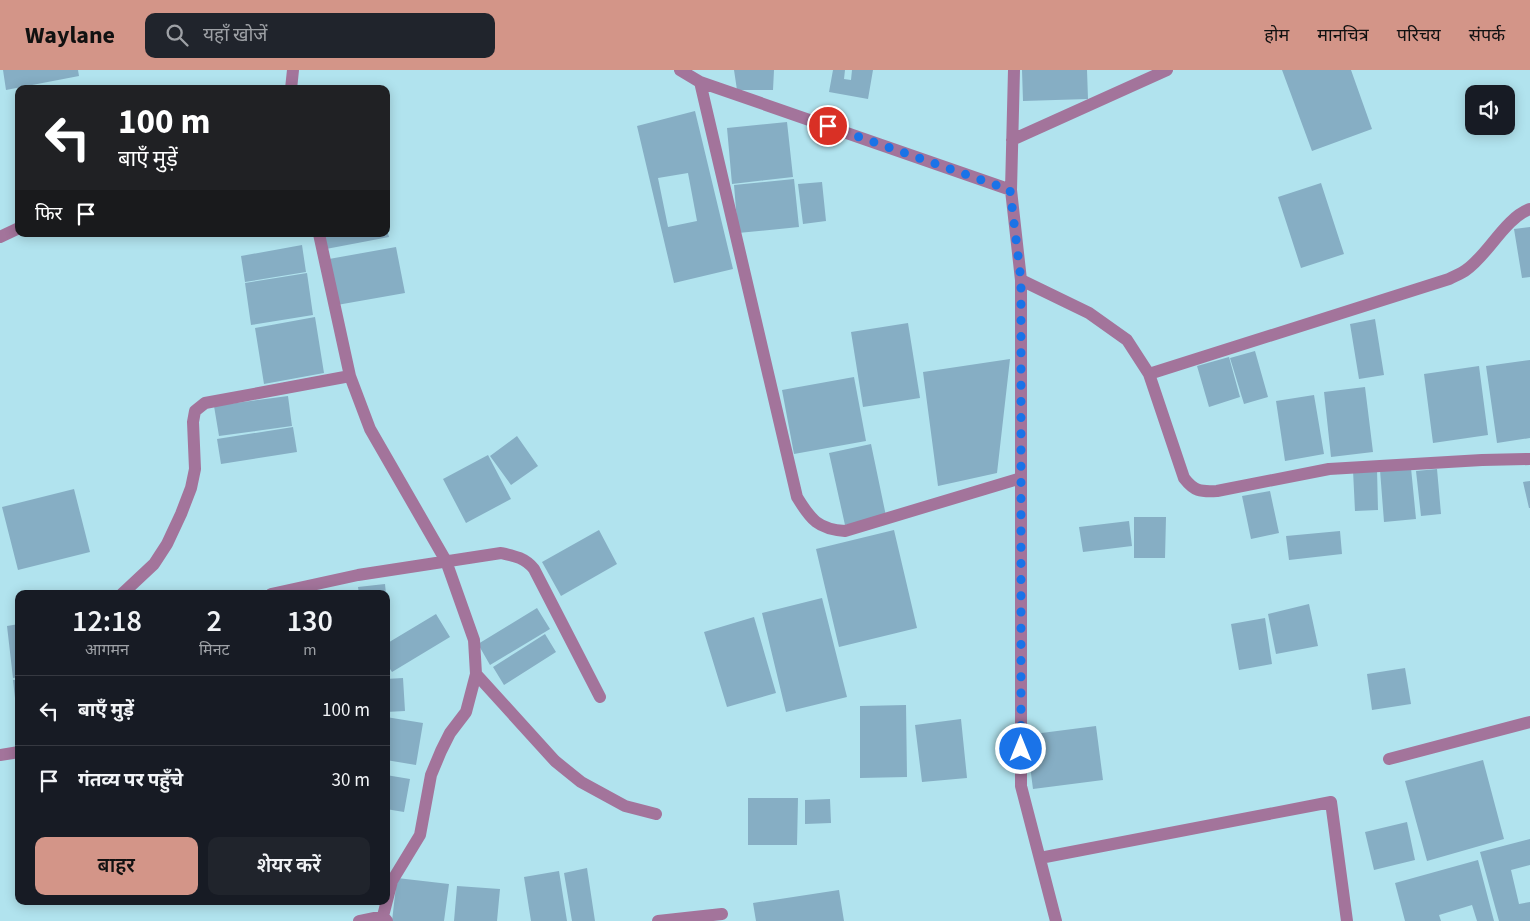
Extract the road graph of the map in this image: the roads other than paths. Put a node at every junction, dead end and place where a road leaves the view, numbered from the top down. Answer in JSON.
{"nodes":[{"id":1,"x":293,"y":70,"type":"edge"},
{"id":2,"x":680,"y":70,"type":"edge"},
{"id":3,"x":1014,"y":70,"type":"edge"},
{"id":4,"x":1167,"y":70,"type":"edge"},
{"id":5,"x":700,"y":82,"type":"junction"},
{"id":6,"x":291,"y":85,"type":"edge"},
{"id":7,"x":1012,"y":140,"type":"junction"},
{"id":8,"x":1010,"y":190,"type":"junction"},
{"id":9,"x":1530,"y":209,"type":"edge"},
{"id":10,"x":15,"y":230,"type":"edge"},
{"id":11,"x":0,"y":236,"type":"edge"},
{"id":12,"x":321,"y":237,"type":"edge"},
{"id":13,"x":1021,"y":280,"type":"junction"},
{"id":14,"x":1149,"y":374,"type":"junction"},
{"id":15,"x":350,"y":376,"type":"junction"},
{"id":16,"x":1530,"y":459,"type":"edge"},
{"id":17,"x":1021,"y":478,"type":"junction"},
{"id":18,"x":446,"y":561,"type":"junction"},
{"id":19,"x":126,"y":590,"type":"edge"},
{"id":20,"x":289,"y":590,"type":"edge"},
{"id":21,"x":476,"y":674,"type":"junction"},
{"id":22,"x":600,"y":697,"type":"dead end"},
{"id":23,"x":1530,"y":722,"type":"edge"},
{"id":24,"x":15,"y":753,"type":"edge"},
{"id":25,"x":0,"y":755,"type":"edge"},
{"id":26,"x":1389,"y":759,"type":"dead end"},
{"id":27,"x":656,"y":814,"type":"dead end"},
{"id":28,"x":1040,"y":858,"type":"junction"},
{"id":29,"x":390,"y":892,"type":"edge"},
{"id":30,"x":387,"y":905,"type":"edge"},
{"id":31,"x":722,"y":914,"type":"dead end"},
{"id":32,"x":385,"y":918,"type":"edge"},
{"id":33,"x":358,"y":921,"type":"edge"},
{"id":34,"x":658,"y":921,"type":"edge"},
{"id":35,"x":1056,"y":921,"type":"edge"},
{"id":36,"x":1347,"y":921,"type":"edge"}],
"edges":[{"from":1,"to":6,"type":"street"},
{"from":2,"to":5,"type":"street"},
{"from":3,"to":7,"type":"street"},
{"from":4,"to":7,"type":"street"},
{"from":5,"to":8,"type":"street"},
{"from":5,"to":17,"type":"street"},
{"from":7,"to":8,"type":"street"},
{"from":8,"to":13,"type":"street"},
{"from":9,"to":14,"type":"street"},
{"from":10,"to":11,"type":"street"},
{"from":12,"to":15,"type":"street"},
{"from":13,"to":14,"type":"street"},
{"from":13,"to":17,"type":"street"},
{"from":14,"to":16,"type":"street"},
{"from":15,"to":18,"type":"street"},
{"from":15,"to":19,"type":"street"},
{"from":17,"to":28,"type":"street"},
{"from":18,"to":20,"type":"street"},
{"from":18,"to":21,"type":"street"},
{"from":18,"to":22,"type":"street"},
{"from":21,"to":27,"type":"street"},
{"from":21,"to":29,"type":"street"},
{"from":23,"to":26,"type":"street"},
{"from":24,"to":25,"type":"street"},
{"from":28,"to":35,"type":"street"},
{"from":28,"to":36,"type":"street"},
{"from":30,"to":32,"type":"street"},
{"from":31,"to":34,"type":"street"},
{"from":32,"to":33,"type":"street"}]}
